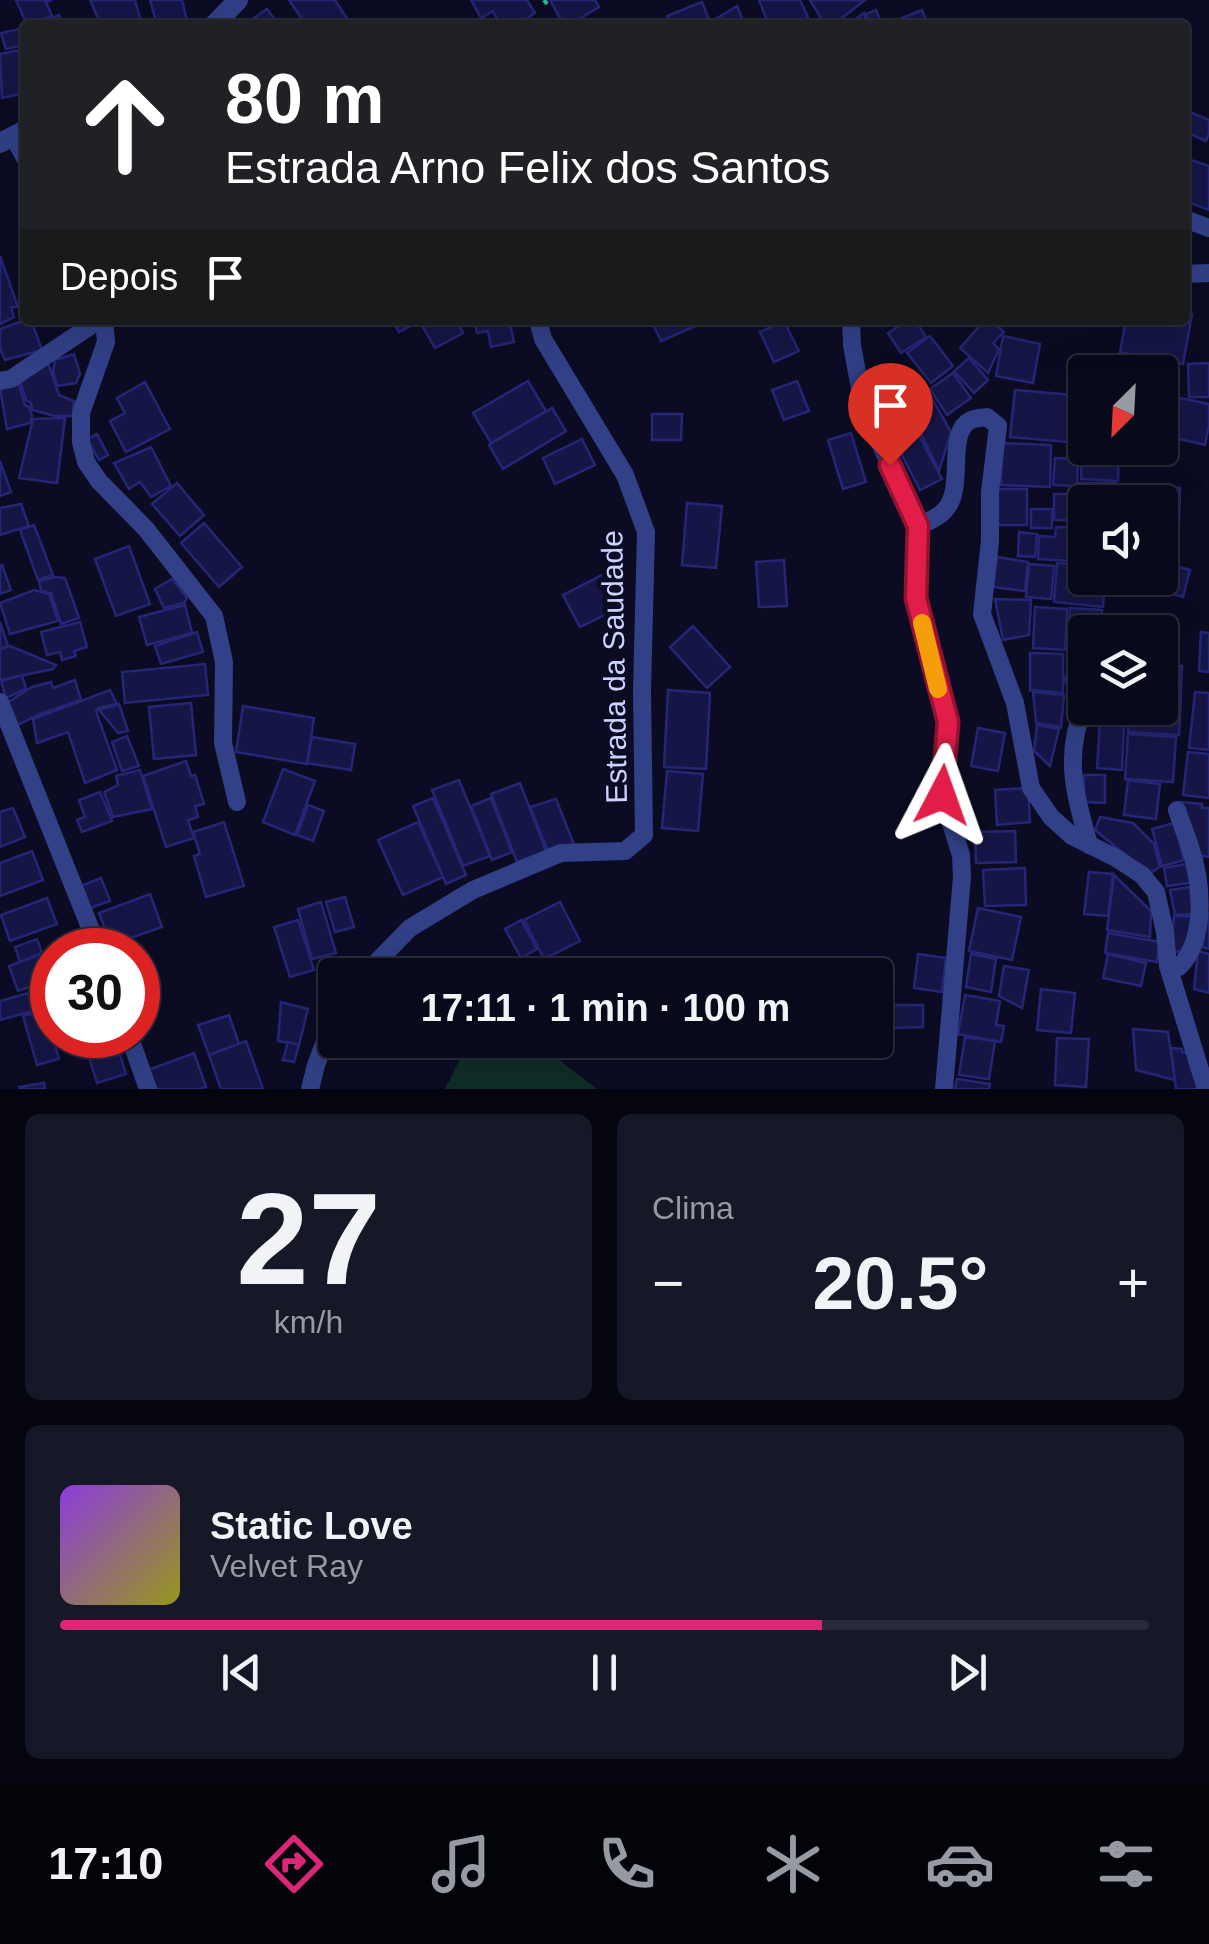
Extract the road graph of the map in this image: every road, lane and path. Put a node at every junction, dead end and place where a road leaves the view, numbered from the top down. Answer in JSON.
{"nodes":[{"id":1,"x":238,"y":0,"type":"edge"},
{"id":2,"x":219,"y":20,"type":"edge"},
{"id":3,"x":94,"y":325,"type":"edge"},
{"id":4,"x":103,"y":325,"type":"edge"},
{"id":5,"x":539,"y":325,"type":"edge"},
{"id":6,"x":852,"y":325,"type":"edge"},
{"id":7,"x":0,"y":381,"type":"edge"},
{"id":8,"x":918,"y":526,"type":"junction"},
{"id":9,"x":0,"y":702,"type":"edge"},
{"id":10,"x":1076,"y":725,"type":"edge"},
{"id":11,"x":237,"y":802,"type":"dead end"},
{"id":12,"x":1177,"y":810,"type":"dead end"},
{"id":13,"x":1088,"y":845,"type":"junction"},
{"id":14,"x":90,"y":928,"type":"edge"},
{"id":15,"x":381,"y":958,"type":"edge"},
{"id":16,"x":1168,"y":966,"type":"junction"},
{"id":17,"x":137,"y":1058,"type":"edge"},
{"id":18,"x":319,"y":1058,"type":"edge"},
{"id":19,"x":148,"y":1089,"type":"edge"},
{"id":20,"x":310,"y":1089,"type":"edge"},
{"id":21,"x":944,"y":1089,"type":"edge"},
{"id":22,"x":1206,"y":1089,"type":"edge"}],
"edges":[{"from":1,"to":2,"type":"street"},
{"from":3,"to":7,"type":"street"},
{"from":4,"to":11,"type":"street"},
{"from":5,"to":15,"type":"street","name":"Estrada da Saudade"},
{"from":6,"to":8,"type":"street"},
{"from":8,"to":13,"type":"street"},
{"from":8,"to":21,"type":"street"},
{"from":9,"to":14,"type":"street"},
{"from":10,"to":13,"type":"street"},
{"from":12,"to":16,"type":"street"},
{"from":13,"to":16,"type":"street"},
{"from":16,"to":22,"type":"street"},
{"from":17,"to":19,"type":"street"},
{"from":18,"to":20,"type":"street"}]}
